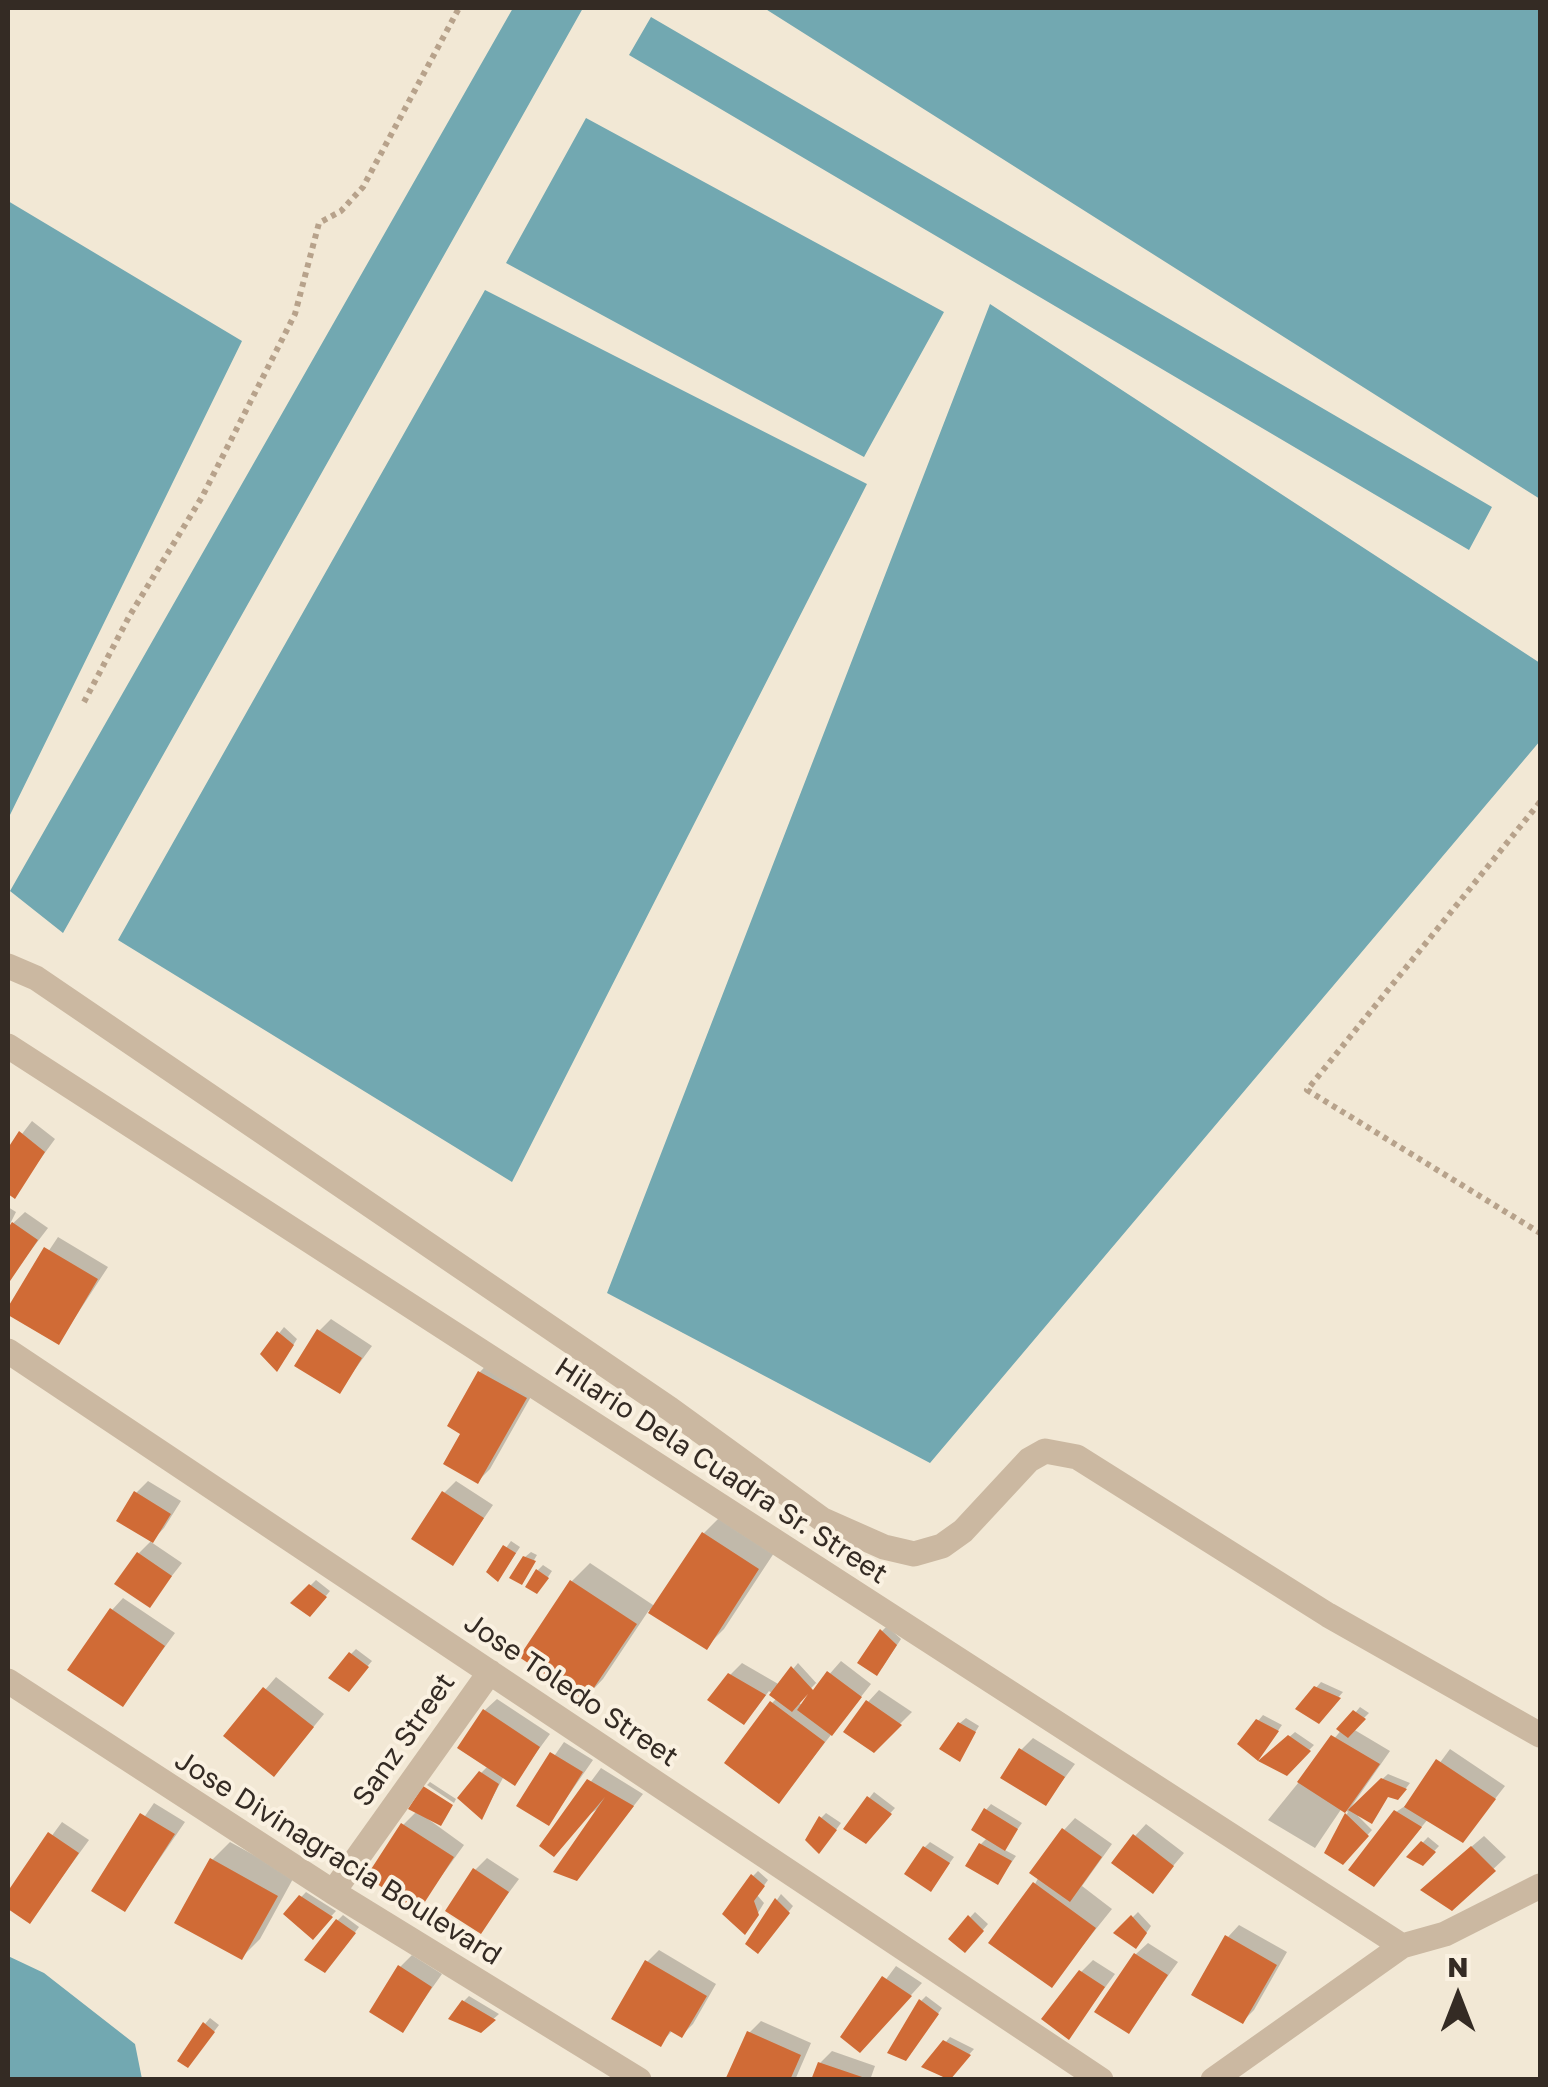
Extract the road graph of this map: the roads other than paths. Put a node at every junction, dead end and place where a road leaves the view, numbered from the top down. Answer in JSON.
{"nodes":[{"id":1,"x":8,"y":966,"type":"edge"},
{"id":2,"x":8,"y":1046,"type":"edge"},
{"id":3,"x":8,"y":1351,"type":"edge"},
{"id":4,"x":490,"y":1672,"type":"junction"},
{"id":5,"x":8,"y":1681,"type":"edge"},
{"id":6,"x":1540,"y":1735,"type":"edge"},
{"id":7,"x":1540,"y":1886,"type":"edge"},
{"id":8,"x":333,"y":1892,"type":"junction"},
{"id":9,"x":1402,"y":1946,"type":"junction"},
{"id":10,"x":639,"y":2080,"type":"edge"},
{"id":11,"x":1102,"y":2080,"type":"edge"},
{"id":12,"x":1213,"y":2080,"type":"edge"}],
"edges":[{"from":1,"to":6,"type":"street"},
{"from":2,"to":9,"type":"street","name":"Hilario Dela Cuadra Sr. Street"},
{"from":3,"to":4,"type":"street","name":"Jose Toledo Street"},
{"from":4,"to":8,"type":"street","name":"Sanz Street"},
{"from":4,"to":11,"type":"street","name":"Jose Toledo Street"},
{"from":5,"to":8,"type":"street","name":"Jose Divinagracia Boulevard"},
{"from":7,"to":9,"type":"street"},
{"from":8,"to":10,"type":"street","name":"Jose Divinagracia Boulevard"},
{"from":9,"to":12,"type":"street"}]}
